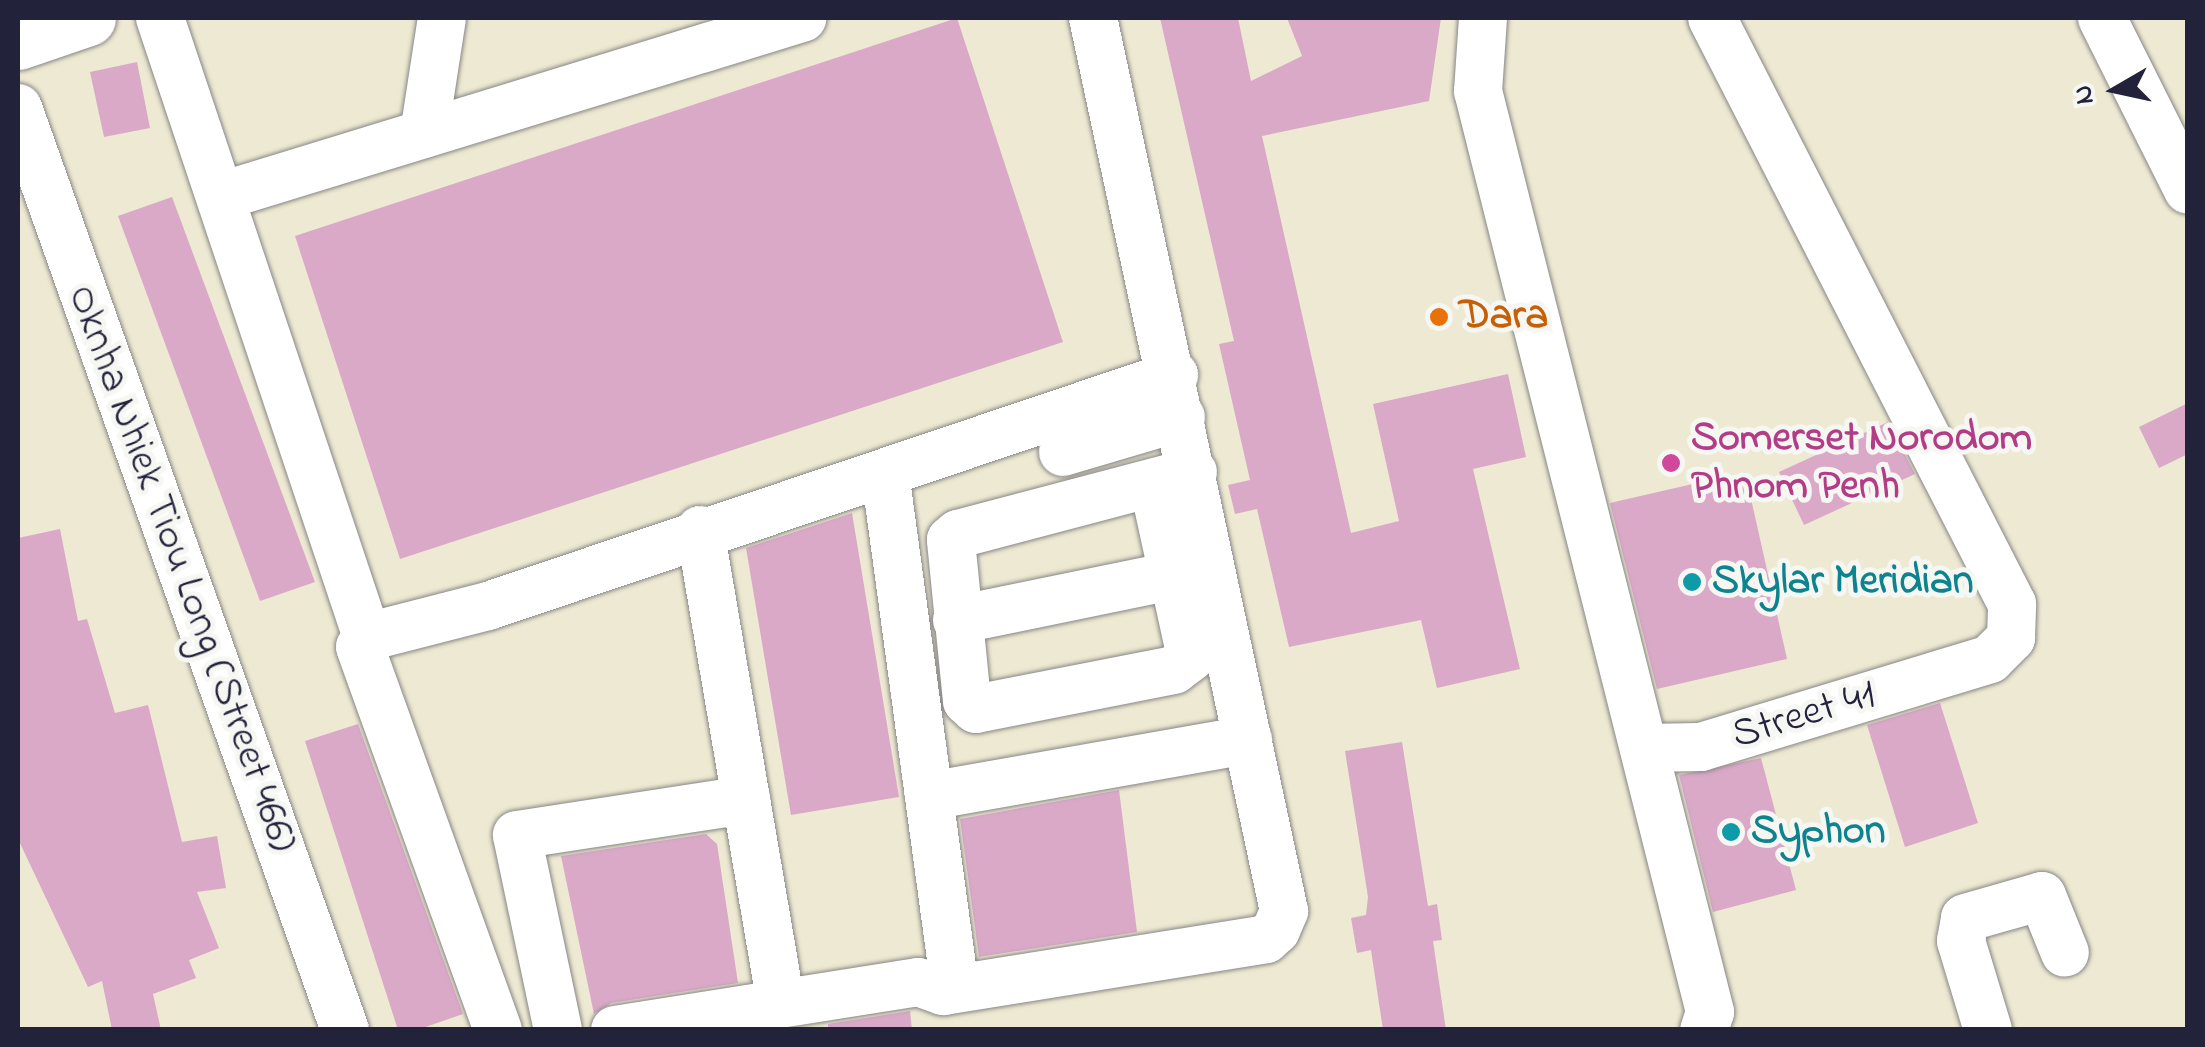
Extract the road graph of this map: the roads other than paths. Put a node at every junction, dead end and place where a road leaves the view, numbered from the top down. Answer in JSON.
{"nodes":[{"id":1,"x":160,"y":18,"type":"edge"},
{"id":2,"x":442,"y":18,"type":"edge"},
{"id":3,"x":802,"y":18,"type":"edge"},
{"id":4,"x":1092,"y":18,"type":"edge"},
{"id":5,"x":1483,"y":18,"type":"edge"},
{"id":6,"x":1712,"y":18,"type":"edge"},
{"id":7,"x":2102,"y":18,"type":"edge"},
{"id":8,"x":18,"y":108,"type":"edge"},
{"id":9,"x":424,"y":134,"type":"junction"},
{"id":10,"x":2188,"y":190,"type":"edge"},
{"id":11,"x":225,"y":195,"type":"junction"},
{"id":12,"x":1177,"y":396,"type":"junction"},
{"id":13,"x":1062,"y":452,"type":"dead end"},
{"id":14,"x":885,"y":473,"type":"junction"},
{"id":15,"x":1173,"y":477,"type":"junction"},
{"id":16,"x":700,"y":530,"type":"junction"},
{"id":17,"x":1177,"y":575,"type":"junction"},
{"id":18,"x":956,"y":620,"type":"junction"},
{"id":19,"x":367,"y":637,"type":"junction"},
{"id":20,"x":1248,"y":740,"type":"junction"},
{"id":21,"x":1644,"y":748,"type":"junction"},
{"id":22,"x":929,"y":796,"type":"junction"},
{"id":23,"x":746,"y":800,"type":"junction"},
{"id":24,"x":2066,"y":952,"type":"dead end"},
{"id":25,"x":955,"y":988,"type":"junction"},
{"id":26,"x":781,"y":1002,"type":"junction"},
{"id":27,"x":345,"y":1030,"type":"edge"},
{"id":28,"x":498,"y":1030,"type":"edge"},
{"id":29,"x":558,"y":1030,"type":"edge"},
{"id":30,"x":614,"y":1030,"type":"edge"},
{"id":31,"x":1704,"y":1030,"type":"edge"},
{"id":32,"x":1988,"y":1030,"type":"edge"}],
"edges":[{"from":1,"to":11,"type":"street"},
{"from":2,"to":9,"type":"street"},
{"from":3,"to":9,"type":"street"},
{"from":4,"to":12,"type":"street"},
{"from":5,"to":21,"type":"street"},
{"from":6,"to":21,"type":"street","name":"Street 41"},
{"from":7,"to":10,"type":"street"},
{"from":8,"to":27,"type":"street","name":"Oknha Nhiek Tiou Long (Street 466)"},
{"from":9,"to":11,"type":"street"},
{"from":11,"to":19,"type":"street"},
{"from":12,"to":13,"type":"street"},
{"from":12,"to":14,"type":"street"},
{"from":12,"to":15,"type":"street"},
{"from":14,"to":16,"type":"street"},
{"from":14,"to":22,"type":"street"},
{"from":15,"to":17,"type":"street"},
{"from":15,"to":18,"type":"street"},
{"from":15,"to":20,"type":"street"},
{"from":16,"to":19,"type":"street"},
{"from":16,"to":23,"type":"street"},
{"from":17,"to":18,"type":"street"},
{"from":17,"to":18,"type":"street"},
{"from":19,"to":28,"type":"street"},
{"from":20,"to":22,"type":"street"},
{"from":20,"to":25,"type":"street"},
{"from":21,"to":31,"type":"street"},
{"from":22,"to":25,"type":"street"},
{"from":23,"to":26,"type":"street"},
{"from":23,"to":29,"type":"street"},
{"from":24,"to":32,"type":"street"},
{"from":25,"to":26,"type":"street"},
{"from":26,"to":30,"type":"street"}]}
